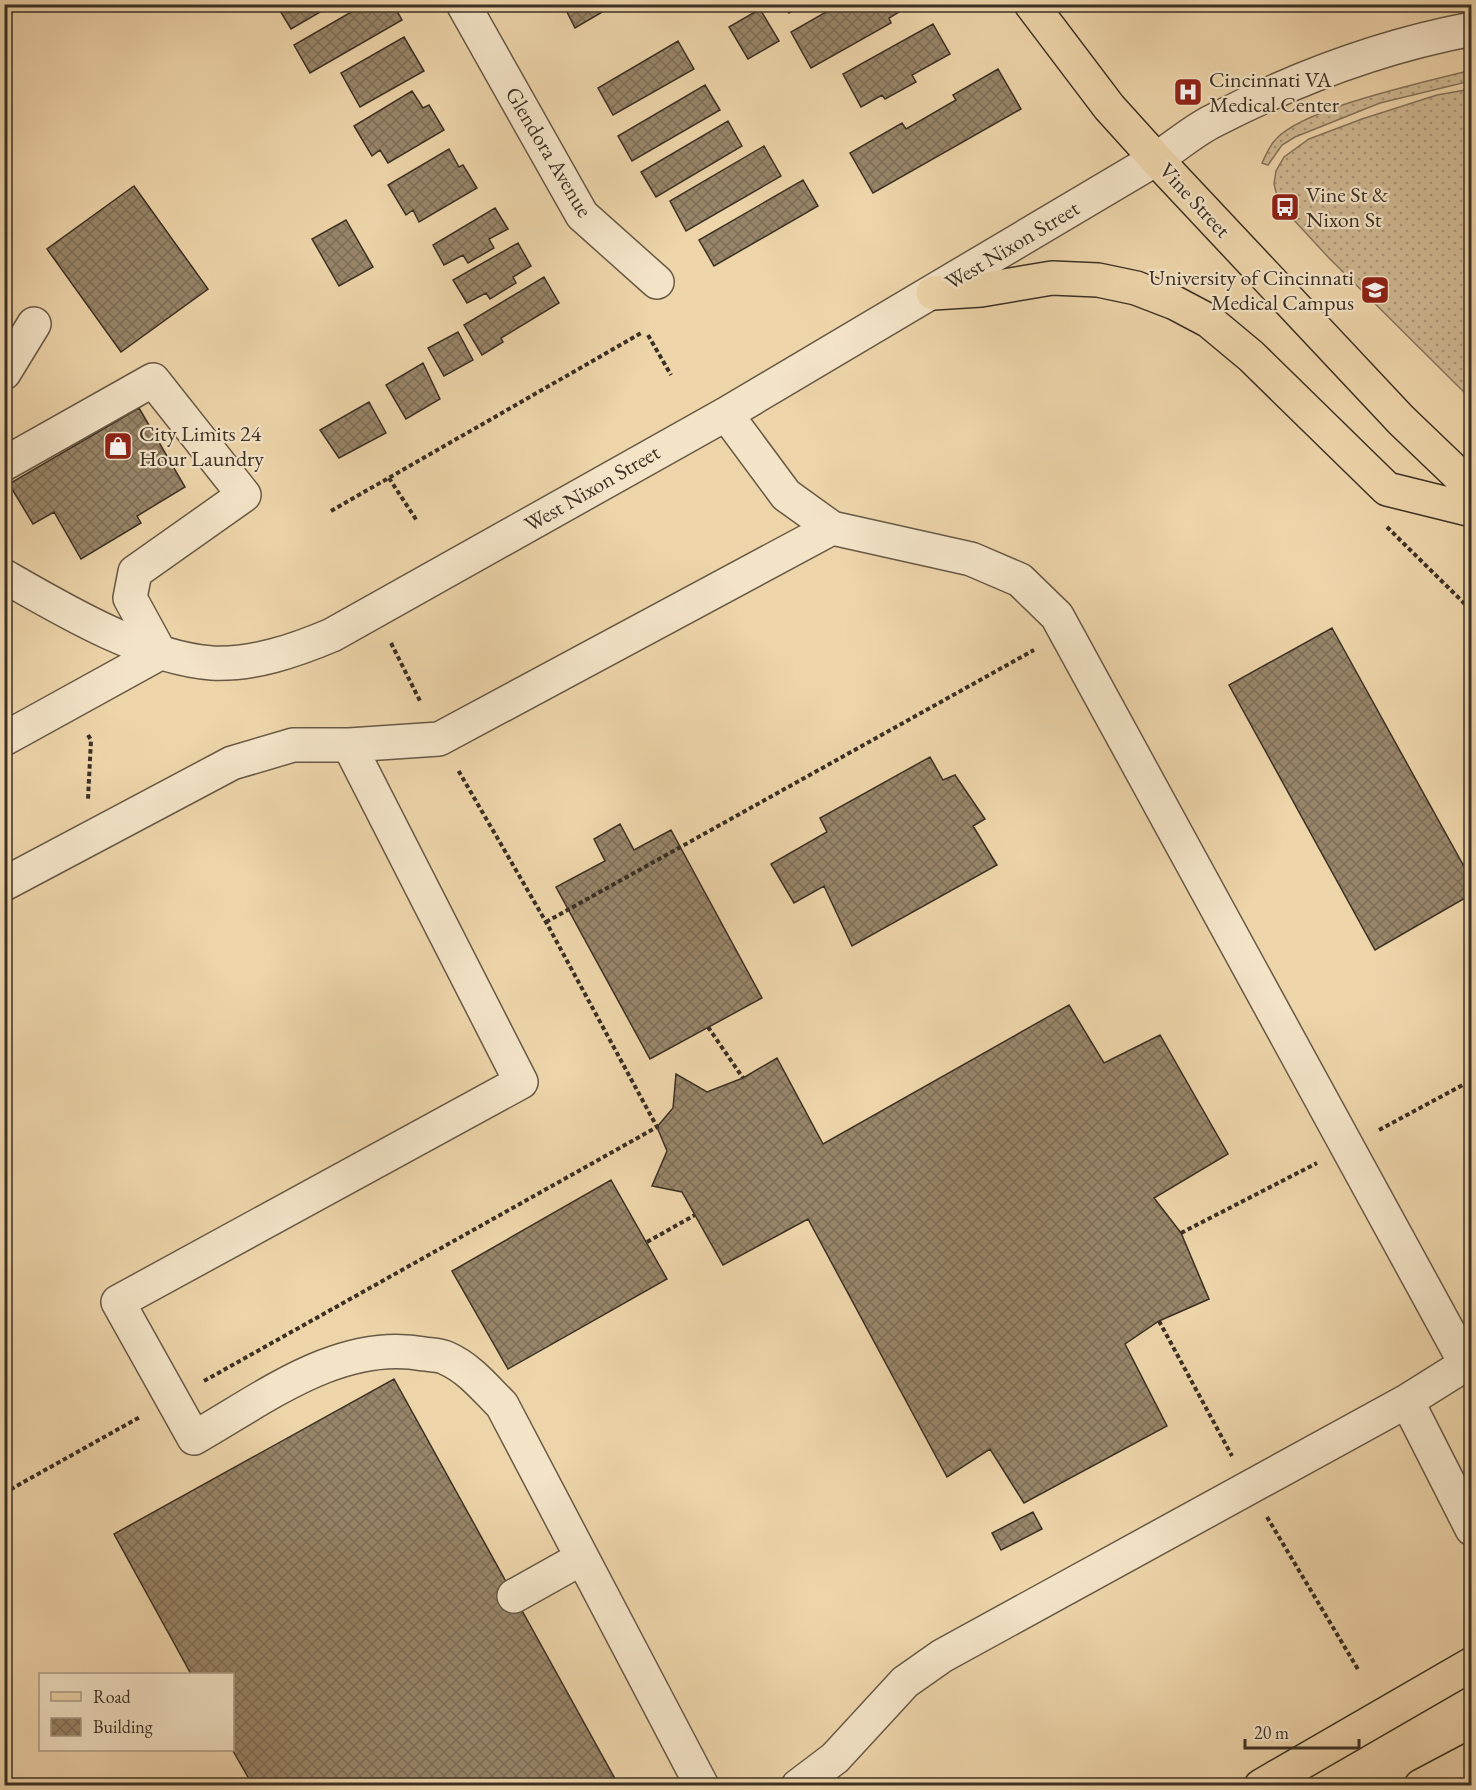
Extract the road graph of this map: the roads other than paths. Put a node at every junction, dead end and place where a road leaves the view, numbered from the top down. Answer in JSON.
{"nodes":[{"id":1,"x":463,"y":4,"type":"edge"},
{"id":2,"x":1031,"y":4,"type":"edge"},
{"id":3,"x":1472,"y":29,"type":"edge"},
{"id":4,"x":1156,"y":159,"type":"junction"},
{"id":5,"x":657,"y":282,"type":"dead end"},
{"id":6,"x":933,"y":293,"type":"junction"},
{"id":7,"x":34,"y":324,"type":"dead end"},
{"id":8,"x":4,"y":373,"type":"edge"},
{"id":9,"x":726,"y":414,"type":"junction"},
{"id":10,"x":4,"y":464,"type":"edge"},
{"id":11,"x":1472,"y":488,"type":"edge"},
{"id":12,"x":1472,"y":510,"type":"edge"},
{"id":13,"x":832,"y":528,"type":"junction"},
{"id":14,"x":4,"y":576,"type":"edge"},
{"id":15,"x":159,"y":653,"type":"junction"},
{"id":16,"x":4,"y":739,"type":"edge"},
{"id":17,"x":349,"y":745,"type":"junction"},
{"id":18,"x":4,"y":884,"type":"edge"},
{"id":19,"x":1407,"y":1401,"type":"junction"},
{"id":20,"x":1472,"y":1529,"type":"edge"},
{"id":21,"x":582,"y":1558,"type":"junction"},
{"id":22,"x":514,"y":1596,"type":"dead end"},
{"id":23,"x":1472,"y":1664,"type":"edge"},
{"id":24,"x":1472,"y":1759,"type":"edge"},
{"id":25,"x":702,"y":1785,"type":"edge"},
{"id":26,"x":798,"y":1785,"type":"edge"},
{"id":27,"x":1261,"y":1785,"type":"edge"},
{"id":28,"x":1421,"y":1785,"type":"edge"}],
"edges":[{"from":1,"to":5,"type":"street","name":"Glendora Avenue"},
{"from":2,"to":4,"type":"main road","name":"Vine Street"},
{"from":3,"to":4,"type":"street","name":"West Nixon Street"},
{"from":4,"to":6,"type":"street","name":"West Nixon Street"},
{"from":4,"to":11,"type":"main road","name":"Vine Street"},
{"from":6,"to":9,"type":"street","name":"West Nixon Street"},
{"from":6,"to":12,"type":"main road"},
{"from":7,"to":8,"type":"street"},
{"from":9,"to":13,"type":"street"},
{"from":9,"to":15,"type":"street","name":"West Nixon Street"},
{"from":10,"to":15,"type":"street"},
{"from":13,"to":17,"type":"street"},
{"from":13,"to":19,"type":"street"},
{"from":14,"to":15,"type":"street","name":"West Nixon Street"},
{"from":15,"to":16,"type":"street"},
{"from":17,"to":18,"type":"street"},
{"from":17,"to":21,"type":"street"},
{"from":19,"to":20,"type":"street"},
{"from":19,"to":26,"type":"street"},
{"from":21,"to":22,"type":"street"},
{"from":21,"to":25,"type":"street"},
{"from":23,"to":27,"type":"main road"},
{"from":24,"to":28,"type":"main road"}]}
